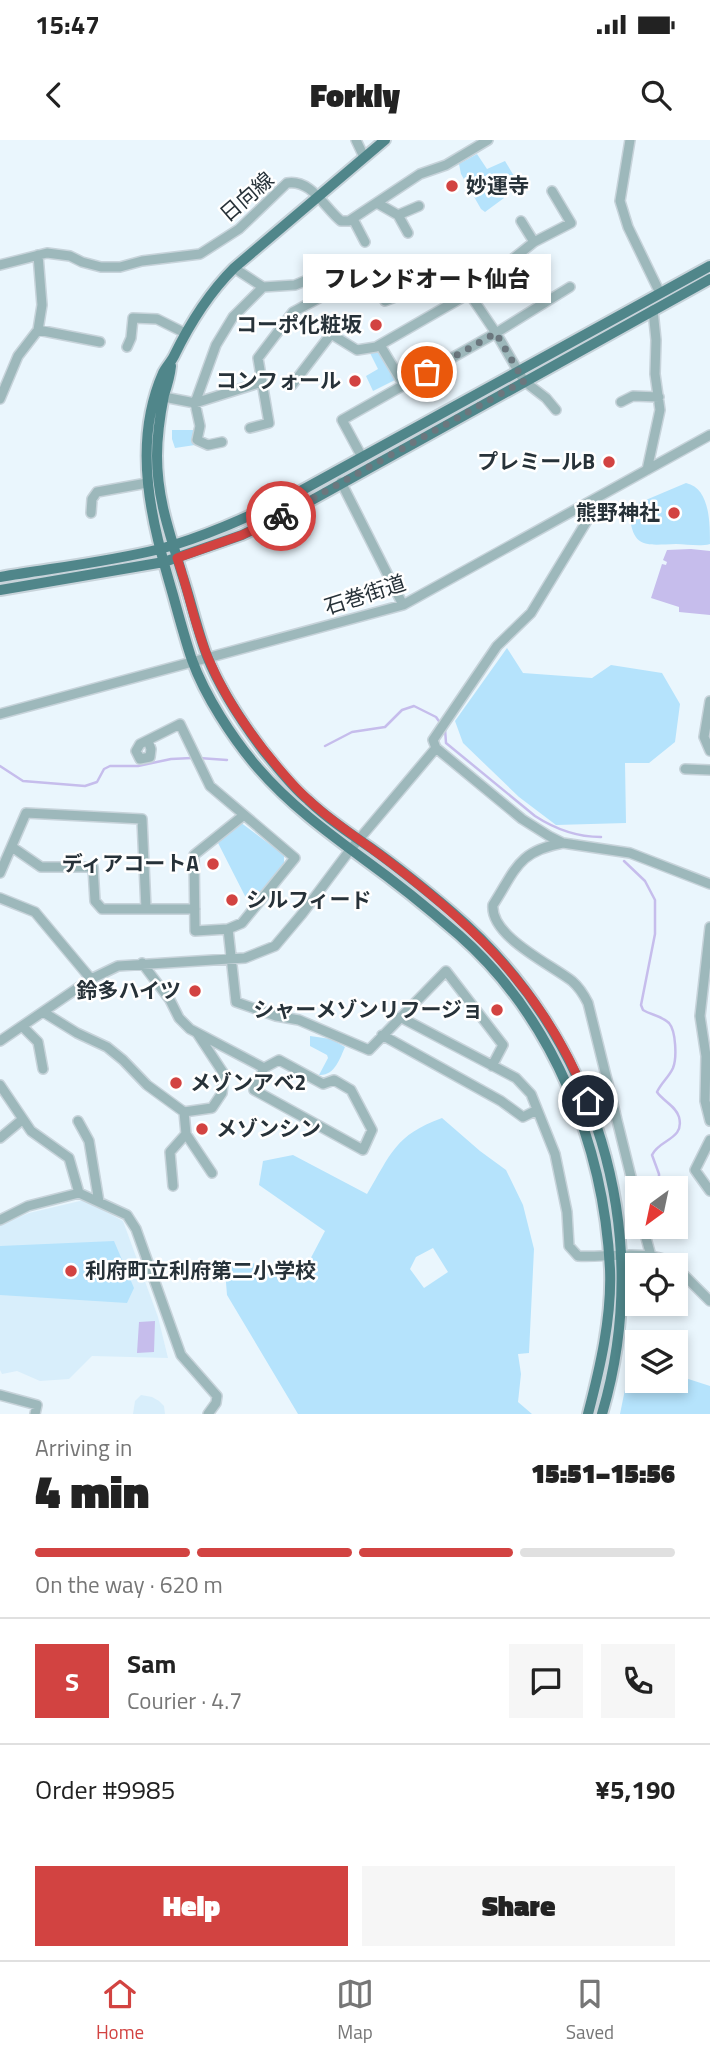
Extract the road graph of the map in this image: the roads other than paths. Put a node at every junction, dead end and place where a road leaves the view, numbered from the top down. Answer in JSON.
{"nodes":[{"id":1,"x":356,"y":140,"type":"edge"},
{"id":2,"x":385,"y":140,"type":"edge"},
{"id":3,"x":488,"y":140,"type":"edge"},
{"id":4,"x":630,"y":140,"type":"edge"},
{"id":5,"x":364,"y":157,"type":"junction"},
{"id":6,"x":552,"y":191,"type":"dead end"},
{"id":7,"x":317,"y":197,"type":"junction"},
{"id":8,"x":377,"y":202,"type":"junction"},
{"id":9,"x":419,"y":206,"type":"dead end"},
{"id":10,"x":398,"y":215,"type":"junction"},
{"id":11,"x":353,"y":219,"type":"junction"},
{"id":12,"x":521,"y":221,"type":"dead end"},
{"id":13,"x":408,"y":233,"type":"dead end"},
{"id":14,"x":365,"y":242,"type":"dead end"},
{"id":15,"x":534,"y":242,"type":"junction"},
{"id":16,"x":38,"y":255,"type":"junction"},
{"id":17,"x":450,"y":260,"type":"dead end"},
{"id":18,"x":0,"y":265,"type":"edge"},
{"id":19,"x":710,"y":266,"type":"edge"},
{"id":20,"x":234,"y":268,"type":"junction"},
{"id":21,"x":456,"y":274,"type":"junction"},
{"id":22,"x":710,"y":279,"type":"edge"},
{"id":23,"x":262,"y":287,"type":"junction"},
{"id":24,"x":570,"y":287,"type":"dead end"},
{"id":25,"x":470,"y":293,"type":"junction"},
{"id":26,"x":660,"y":293,"type":"junction"},
{"id":27,"x":385,"y":301,"type":"dead end"},
{"id":28,"x":653,"y":310,"type":"junction"},
{"id":29,"x":38,"y":330,"type":"junction"},
{"id":30,"x":185,"y":333,"type":"junction"},
{"id":31,"x":496,"y":333,"type":"junction"},
{"id":32,"x":100,"y":342,"type":"dead end"},
{"id":33,"x":380,"y":345,"type":"junction"},
{"id":34,"x":127,"y":346,"type":"dead end"},
{"id":35,"x":172,"y":360,"type":"junction"},
{"id":36,"x":521,"y":376,"type":"junction"},
{"id":37,"x":262,"y":382,"type":"junction"},
{"id":38,"x":292,"y":385,"type":"dead end"},
{"id":39,"x":404,"y":385,"type":"junction"},
{"id":40,"x":164,"y":397,"type":"junction"},
{"id":41,"x":659,"y":397,"type":"junction"},
{"id":42,"x":0,"y":399,"type":"edge"},
{"id":43,"x":621,"y":402,"type":"dead end"},
{"id":44,"x":195,"y":403,"type":"junction"},
{"id":45,"x":556,"y":410,"type":"dead end"},
{"id":46,"x":250,"y":428,"type":"dead end"},
{"id":47,"x":710,"y":435,"type":"edge"},
{"id":48,"x":222,"y":443,"type":"dead end"},
{"id":49,"x":362,"y":457,"type":"junction"},
{"id":50,"x":647,"y":470,"type":"junction"},
{"id":51,"x":341,"y":482,"type":"junction"},
{"id":52,"x":148,"y":483,"type":"junction"},
{"id":53,"x":596,"y":499,"type":"junction"},
{"id":54,"x":91,"y":513,"type":"dead end"},
{"id":55,"x":173,"y":545,"type":"junction"},
{"id":56,"x":161,"y":549,"type":"junction"},
{"id":57,"x":177,"y":558,"type":"junction"},
{"id":58,"x":164,"y":562,"type":"junction"},
{"id":59,"x":0,"y":577,"type":"edge"},
{"id":60,"x":0,"y":590,"type":"edge"},
{"id":61,"x":403,"y":605,"type":"junction"},
{"id":62,"x":208,"y":659,"type":"junction"},
{"id":63,"x":194,"y":663,"type":"junction"},
{"id":64,"x":710,"y":701,"type":"edge"},
{"id":65,"x":0,"y":714,"type":"edge"},
{"id":66,"x":148,"y":741,"type":"dead end"},
{"id":67,"x":436,"y":748,"type":"junction"},
{"id":68,"x":710,"y":751,"type":"edge"},
{"id":69,"x":685,"y":769,"type":"dead end"},
{"id":70,"x":710,"y":770,"type":"edge"},
{"id":71,"x":244,"y":815,"type":"junction"},
{"id":72,"x":359,"y":840,"type":"junction"},
{"id":73,"x":563,"y":843,"type":"junction"},
{"id":74,"x":12,"y":847,"type":"junction"},
{"id":75,"x":350,"y":850,"type":"junction"},
{"id":76,"x":0,"y":873,"type":"edge"},
{"id":77,"x":710,"y":884,"type":"edge"},
{"id":78,"x":0,"y":898,"type":"edge"},
{"id":79,"x":146,"y":909,"type":"junction"},
{"id":80,"x":195,"y":909,"type":"junction"},
{"id":81,"x":710,"y":928,"type":"edge"},
{"id":82,"x":228,"y":929,"type":"junction"},
{"id":83,"x":709,"y":947,"type":"edge"},
{"id":84,"x":231,"y":960,"type":"junction"},
{"id":85,"x":142,"y":963,"type":"junction"},
{"id":86,"x":91,"y":979,"type":"junction"},
{"id":87,"x":706,"y":1003,"type":"edge"},
{"id":88,"x":43,"y":1012,"type":"junction"},
{"id":89,"x":400,"y":1017,"type":"junction"},
{"id":90,"x":22,"y":1026,"type":"junction"},
{"id":91,"x":197,"y":1033,"type":"junction"},
{"id":92,"x":382,"y":1035,"type":"junction"},
{"id":93,"x":0,"y":1041,"type":"edge"},
{"id":94,"x":708,"y":1056,"type":"edge"},
{"id":95,"x":492,"y":1066,"type":"junction"},
{"id":96,"x":264,"y":1068,"type":"junction"},
{"id":97,"x":43,"y":1069,"type":"dead end"},
{"id":98,"x":0,"y":1085,"type":"edge"},
{"id":99,"x":708,"y":1108,"type":"edge"},
{"id":100,"x":537,"y":1110,"type":"junction"},
{"id":101,"x":184,"y":1112,"type":"junction"},
{"id":102,"x":23,"y":1119,"type":"junction"},
{"id":103,"x":78,"y":1121,"type":"dead end"},
{"id":104,"x":710,"y":1121,"type":"edge"},
{"id":105,"x":186,"y":1134,"type":"junction"},
{"id":106,"x":0,"y":1139,"type":"edge"},
{"id":107,"x":710,"y":1140,"type":"edge"},
{"id":108,"x":212,"y":1173,"type":"dead end"},
{"id":109,"x":631,"y":1176,"type":"edge"},
{"id":110,"x":173,"y":1186,"type":"dead end"},
{"id":111,"x":710,"y":1191,"type":"edge"},
{"id":112,"x":79,"y":1193,"type":"junction"},
{"id":113,"x":99,"y":1202,"type":"junction"},
{"id":114,"x":0,"y":1220,"type":"edge"},
{"id":115,"x":621,"y":1256,"type":"junction"},
{"id":116,"x":625,"y":1256,"type":"edge"},
{"id":117,"x":609,"y":1257,"type":"junction"},
{"id":118,"x":688,"y":1279,"type":"edge"},
{"id":119,"x":710,"y":1300,"type":"edge"},
{"id":120,"x":0,"y":1395,"type":"edge"},
{"id":121,"x":35,"y":1414,"type":"edge"},
{"id":122,"x":208,"y":1414,"type":"edge"},
{"id":123,"x":588,"y":1414,"type":"edge"},
{"id":124,"x":603,"y":1414,"type":"edge"}],
"edges":[{"from":1,"to":5,"type":"street"},
{"from":2,"to":5,"type":"main road"},
{"from":3,"to":8,"type":"street"},
{"from":4,"to":26,"type":"street"},
{"from":5,"to":7,"type":"main road"},
{"from":6,"to":15,"type":"street"},
{"from":7,"to":11,"type":"street","name":"日向線"},
{"from":7,"to":16,"type":"street","name":"日向線"},
{"from":7,"to":20,"type":"main road"},
{"from":8,"to":10,"type":"street"},
{"from":8,"to":11,"type":"street"},
{"from":9,"to":10,"type":"street"},
{"from":10,"to":13,"type":"street"},
{"from":11,"to":14,"type":"street"},
{"from":12,"to":15,"type":"street"},
{"from":15,"to":25,"type":"street"},
{"from":16,"to":18,"type":"street","name":"日向線"},
{"from":16,"to":29,"type":"street"},
{"from":17,"to":21,"type":"street"},
{"from":19,"to":26,"type":"main road"},
{"from":20,"to":23,"type":"street"},
{"from":20,"to":30,"type":"main road"},
{"from":21,"to":25,"type":"street"},
{"from":21,"to":27,"type":"street"},
{"from":22,"to":28,"type":"main road"},
{"from":23,"to":37,"type":"street"},
{"from":23,"to":44,"type":"street"},
{"from":24,"to":31,"type":"street"},
{"from":25,"to":31,"type":"street"},
{"from":25,"to":33,"type":"street"},
{"from":26,"to":36,"type":"main road"},
{"from":28,"to":36,"type":"main road"},
{"from":28,"to":41,"type":"street"},
{"from":29,"to":32,"type":"street"},
{"from":29,"to":42,"type":"street"},
{"from":30,"to":34,"type":"street"},
{"from":30,"to":35,"type":"main road"},
{"from":31,"to":36,"type":"street"},
{"from":31,"to":39,"type":"street"},
{"from":33,"to":38,"type":"street"},
{"from":33,"to":39,"type":"street"},
{"from":35,"to":40,"type":"main road"},
{"from":35,"to":52,"type":"main road"},
{"from":36,"to":45,"type":"street"},
{"from":36,"to":49,"type":"main road"},
{"from":36,"to":51,"type":"main road"},
{"from":37,"to":44,"type":"street"},
{"from":37,"to":46,"type":"street"},
{"from":39,"to":49,"type":"street"},
{"from":40,"to":44,"type":"street"},
{"from":40,"to":55,"type":"main road"},
{"from":41,"to":43,"type":"street"},
{"from":41,"to":50,"type":"street"},
{"from":44,"to":48,"type":"street"},
{"from":47,"to":50,"type":"street","name":"石巻街道"},
{"from":49,"to":55,"type":"main road"},
{"from":50,"to":53,"type":"street","name":"石巻街道"},
{"from":51,"to":57,"type":"main road"},
{"from":51,"to":61,"type":"street"},
{"from":52,"to":54,"type":"street"},
{"from":52,"to":56,"type":"main road"},
{"from":53,"to":61,"type":"street","name":"石巻街道"},
{"from":53,"to":67,"type":"street"},
{"from":55,"to":56,"type":"main road"},
{"from":55,"to":57,"type":"main road"},
{"from":56,"to":58,"type":"main road"},
{"from":56,"to":59,"type":"main road"},
{"from":57,"to":58,"type":"main road"},
{"from":57,"to":62,"type":"main road"},
{"from":58,"to":60,"type":"main road"},
{"from":58,"to":63,"type":"main road"},
{"from":61,"to":62,"type":"street","name":"石巻街道"},
{"from":62,"to":63,"type":"street","name":"石巻街道"},
{"from":62,"to":72,"type":"main road"},
{"from":63,"to":65,"type":"street","name":"石巻街道"},
{"from":63,"to":75,"type":"main road"},
{"from":64,"to":68,"type":"street"},
{"from":66,"to":71,"type":"street"},
{"from":67,"to":72,"type":"street"},
{"from":67,"to":73,"type":"street"},
{"from":69,"to":70,"type":"street"},
{"from":71,"to":80,"type":"street"},
{"from":71,"to":82,"type":"street"},
{"from":72,"to":75,"type":"street"},
{"from":72,"to":115,"type":"main road"},
{"from":73,"to":77,"type":"street"},
{"from":73,"to":109,"type":"street"},
{"from":74,"to":76,"type":"street"},
{"from":74,"to":79,"type":"street"},
{"from":74,"to":79,"type":"street"},
{"from":75,"to":84,"type":"street"},
{"from":75,"to":117,"type":"main road"},
{"from":78,"to":86,"type":"street"},
{"from":79,"to":80,"type":"street"},
{"from":80,"to":82,"type":"street"},
{"from":81,"to":83,"type":"street"},
{"from":82,"to":84,"type":"street"},
{"from":83,"to":87,"type":"street"},
{"from":84,"to":85,"type":"street"},
{"from":84,"to":92,"type":"street"},
{"from":85,"to":86,"type":"street"},
{"from":85,"to":91,"type":"street"},
{"from":86,"to":88,"type":"street"},
{"from":87,"to":94,"type":"street"},
{"from":88,"to":90,"type":"street"},
{"from":88,"to":101,"type":"street"},
{"from":89,"to":92,"type":"street"},
{"from":89,"to":95,"type":"street"},
{"from":89,"to":95,"type":"street"},
{"from":90,"to":93,"type":"street"},
{"from":90,"to":97,"type":"street"},
{"from":91,"to":96,"type":"street"},
{"from":91,"to":101,"type":"street"},
{"from":92,"to":100,"type":"street"},
{"from":94,"to":99,"type":"street"},
{"from":95,"to":100,"type":"street"},
{"from":96,"to":96,"type":"street"},
{"from":98,"to":102,"type":"street"},
{"from":99,"to":104,"type":"street"},
{"from":100,"to":117,"type":"street"},
{"from":101,"to":105,"type":"street"},
{"from":102,"to":106,"type":"street"},
{"from":102,"to":112,"type":"street"},
{"from":103,"to":113,"type":"street"},
{"from":105,"to":108,"type":"street"},
{"from":105,"to":110,"type":"street"},
{"from":107,"to":111,"type":"street"},
{"from":112,"to":113,"type":"street"},
{"from":112,"to":114,"type":"street"},
{"from":113,"to":122,"type":"street"},
{"from":115,"to":116,"type":"street"},
{"from":115,"to":117,"type":"street"},
{"from":115,"to":124,"type":"main road"},
{"from":117,"to":123,"type":"main road"},
{"from":118,"to":119,"type":"street"},
{"from":120,"to":121,"type":"street"}]}
